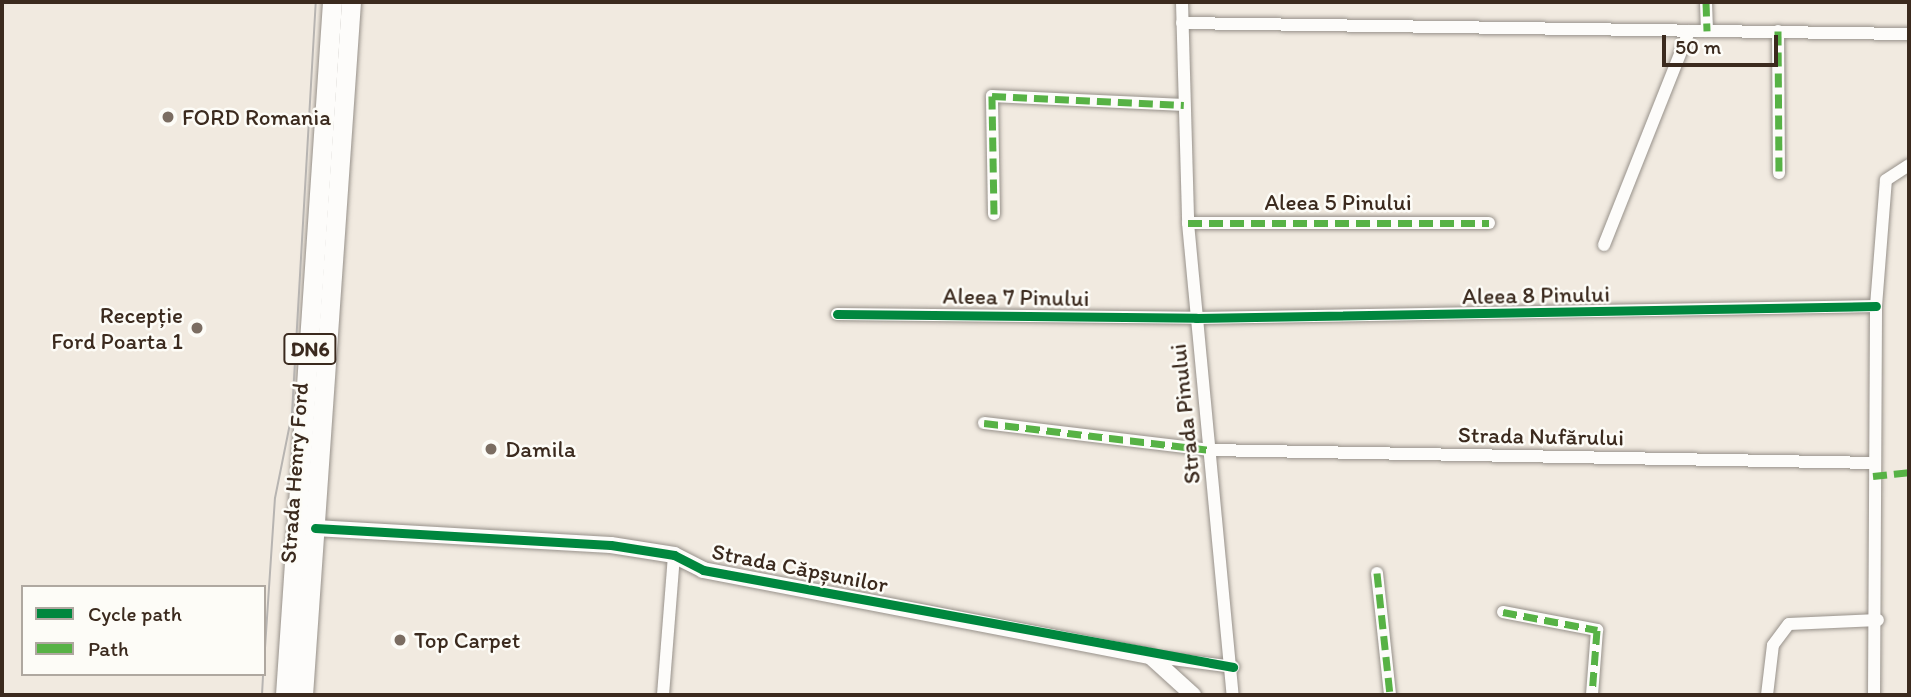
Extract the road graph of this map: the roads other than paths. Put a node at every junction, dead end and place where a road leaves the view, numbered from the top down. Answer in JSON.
{"nodes":[{"id":1,"x":332,"y":2,"type":"edge"},
{"id":2,"x":351,"y":2,"type":"edge"},
{"id":3,"x":1182,"y":2,"type":"edge"},
{"id":4,"x":1706,"y":2,"type":"edge"},
{"id":5,"x":1182,"y":23,"type":"junction"},
{"id":6,"x":1689,"y":31,"type":"junction"},
{"id":7,"x":1707,"y":31,"type":"junction"},
{"id":8,"x":1779,"y":31,"type":"junction"},
{"id":9,"x":1909,"y":34,"type":"edge"},
{"id":10,"x":1184,"y":105,"type":"junction"},
{"id":11,"x":1909,"y":164,"type":"edge"},
{"id":12,"x":1779,"y":173,"type":"dead end"},
{"id":13,"x":994,"y":214,"type":"dead end"},
{"id":14,"x":1188,"y":223,"type":"junction"},
{"id":15,"x":1489,"y":223,"type":"dead end"},
{"id":16,"x":1604,"y":245,"type":"dead end"},
{"id":17,"x":1876,"y":306,"type":"junction"},
{"id":18,"x":836,"y":314,"type":"dead end"},
{"id":19,"x":1196,"y":318,"type":"junction"},
{"id":20,"x":984,"y":422,"type":"dead end"},
{"id":21,"x":1210,"y":450,"type":"junction"},
{"id":22,"x":1872,"y":463,"type":"junction"},
{"id":23,"x":315,"y":528,"type":"junction"},
{"id":24,"x":674,"y":555,"type":"junction"},
{"id":25,"x":1377,"y":573,"type":"dead end"},
{"id":26,"x":1503,"y":612,"type":"dead end"},
{"id":27,"x":1878,"y":620,"type":"junction"},
{"id":28,"x":1150,"y":656,"type":"junction"},
{"id":29,"x":1233,"y":667,"type":"junction"},
{"id":30,"x":285,"y":695,"type":"edge"},
{"id":31,"x":303,"y":695,"type":"edge"},
{"id":32,"x":663,"y":695,"type":"edge"},
{"id":33,"x":1193,"y":695,"type":"edge"},
{"id":34,"x":1233,"y":695,"type":"edge"},
{"id":35,"x":1390,"y":695,"type":"edge"},
{"id":36,"x":1592,"y":695,"type":"edge"},
{"id":37,"x":1767,"y":695,"type":"edge"},
{"id":38,"x":1874,"y":695,"type":"edge"}],
"edges":[{"from":1,"to":30,"type":"main road","name":"Strada Henry Ford","number":"DN6"},
{"from":2,"to":23,"type":"main road","name":"Strada Henry Ford","number":"DN6"},
{"from":3,"to":5,"type":"street","name":"Strada Pinului"},
{"from":4,"to":7,"type":"street"},
{"from":5,"to":6,"type":"street"},
{"from":5,"to":10,"type":"street","name":"Strada Pinului"},
{"from":6,"to":7,"type":"street"},
{"from":6,"to":16,"type":"street"},
{"from":7,"to":8,"type":"street"},
{"from":8,"to":9,"type":"street"},
{"from":8,"to":12,"type":"street"},
{"from":10,"to":13,"type":"street"},
{"from":10,"to":14,"type":"street","name":"Strada Pinului"},
{"from":11,"to":17,"type":"street"},
{"from":14,"to":15,"type":"street","name":"Aleea 5 Pinului"},
{"from":14,"to":19,"type":"street","name":"Strada Pinului"},
{"from":17,"to":19,"type":"street","name":"Aleea 8 Pinului"},
{"from":17,"to":22,"type":"street"},
{"from":18,"to":19,"type":"street","name":"Aleea 7 Pinului"},
{"from":19,"to":21,"type":"street","name":"Strada Pinului"},
{"from":20,"to":21,"type":"street","name":"Strada Nufărului"},
{"from":21,"to":22,"type":"street","name":"Strada Nufărului"},
{"from":21,"to":29,"type":"street","name":"Strada Pinului"},
{"from":22,"to":27,"type":"street"},
{"from":23,"to":24,"type":"street","name":"Strada Căpșunilor"},
{"from":23,"to":31,"type":"main road","name":"Strada Henry Ford","number":"DN6"},
{"from":24,"to":28,"type":"street","name":"Strada Căpșunilor"},
{"from":24,"to":32,"type":"street"},
{"from":25,"to":35,"type":"street"},
{"from":26,"to":36,"type":"street"},
{"from":27,"to":37,"type":"street"},
{"from":27,"to":38,"type":"street"},
{"from":28,"to":29,"type":"street"},
{"from":28,"to":33,"type":"street"},
{"from":29,"to":34,"type":"street","name":"Strada Pinului"}]}
